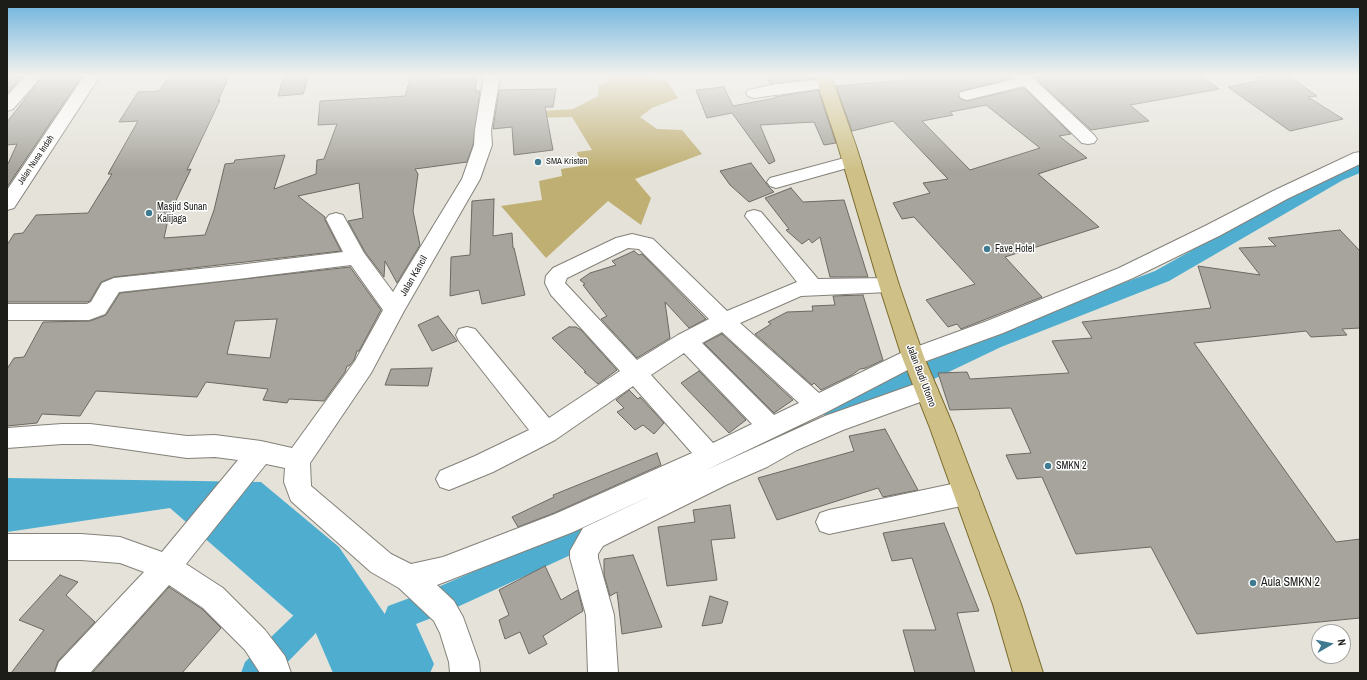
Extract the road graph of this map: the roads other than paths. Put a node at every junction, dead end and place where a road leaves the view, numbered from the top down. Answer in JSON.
{"nodes":[{"id":1,"x":71,"y":108,"type":"edge"},
{"id":2,"x":487,"y":108,"type":"edge"},
{"id":3,"x":834,"y":108,"type":"edge"},
{"id":4,"x":1055,"y":108,"type":"edge"},
{"id":5,"x":1088,"y":139,"type":"dead end"},
{"id":6,"x":1360,"y":157,"type":"edge"},
{"id":7,"x":852,"y":161,"type":"junction"},
{"id":8,"x":776,"y":182,"type":"dead end"},
{"id":9,"x":7,"y":204,"type":"edge"},
{"id":10,"x":754,"y":216,"type":"dead end"},
{"id":11,"x":336,"y":219,"type":"dead end"},
{"id":12,"x":356,"y":257,"type":"junction"},
{"id":13,"x":889,"y":285,"type":"junction"},
{"id":14,"x":813,"y":287,"type":"junction"},
{"id":15,"x":394,"y":309,"type":"junction"},
{"id":16,"x":7,"y":312,"type":"edge"},
{"id":17,"x":724,"y":321,"type":"junction"},
{"id":18,"x":467,"y":336,"type":"dead end"},
{"id":19,"x":686,"y":341,"type":"junction"},
{"id":20,"x":635,"y":373,"type":"junction"},
{"id":21,"x":920,"y":374,"type":"junction"},
{"id":22,"x":817,"y":406,"type":"junction"},
{"id":23,"x":770,"y":426,"type":"junction"},
{"id":24,"x":546,"y":433,"type":"junction"},
{"id":25,"x":7,"y":438,"type":"edge"},
{"id":26,"x":261,"y":452,"type":"junction"},
{"id":27,"x":710,"y":456,"type":"junction"},
{"id":28,"x":298,"y":460,"type":"junction"},
{"id":29,"x":449,"y":479,"type":"dead end"},
{"id":30,"x":966,"y":493,"type":"junction"},
{"id":31,"x":829,"y":522,"type":"dead end"},
{"id":32,"x":7,"y":547,"type":"edge"},
{"id":33,"x":172,"y":559,"type":"junction"},
{"id":34,"x":415,"y":584,"type":"junction"},
{"id":35,"x":275,"y":670,"type":"edge"},
{"id":36,"x":70,"y":673,"type":"edge"},
{"id":37,"x":465,"y":673,"type":"edge"},
{"id":38,"x":602,"y":673,"type":"edge"},
{"id":39,"x":1028,"y":673,"type":"edge"}],
"edges":[{"from":1,"to":9,"type":"street","name":"Jalan Nusa Indah"},
{"from":2,"to":15,"type":"street","name":"Jalan Kancil"},
{"from":3,"to":7,"type":"main road","name":"Jalan Budi Utomo"},
{"from":4,"to":5,"type":"street"},
{"from":6,"to":21,"type":"street"},
{"from":7,"to":8,"type":"street"},
{"from":7,"to":13,"type":"main road","name":"Jalan Budi Utomo"},
{"from":10,"to":14,"type":"street"},
{"from":11,"to":12,"type":"street"},
{"from":12,"to":15,"type":"street"},
{"from":12,"to":16,"type":"street"},
{"from":13,"to":14,"type":"street"},
{"from":13,"to":21,"type":"main road","name":"Jalan Budi Utomo"},
{"from":14,"to":17,"type":"street"},
{"from":15,"to":28,"type":"street","name":"Jalan Kancil"},
{"from":17,"to":19,"type":"street"},
{"from":17,"to":20,"type":"street"},
{"from":17,"to":22,"type":"street"},
{"from":18,"to":24,"type":"street"},
{"from":19,"to":20,"type":"street"},
{"from":19,"to":23,"type":"street"},
{"from":20,"to":24,"type":"street"},
{"from":20,"to":27,"type":"street"},
{"from":21,"to":22,"type":"street"},
{"from":21,"to":30,"type":"main road","name":"Jalan Budi Utomo"},
{"from":21,"to":38,"type":"street"},
{"from":22,"to":23,"type":"street"},
{"from":23,"to":27,"type":"street"},
{"from":24,"to":29,"type":"street"},
{"from":25,"to":26,"type":"street"},
{"from":26,"to":28,"type":"street"},
{"from":26,"to":33,"type":"street"},
{"from":27,"to":34,"type":"street"},
{"from":28,"to":34,"type":"street"},
{"from":30,"to":31,"type":"street"},
{"from":30,"to":39,"type":"main road","name":"Jalan Budi Utomo"},
{"from":32,"to":33,"type":"street"},
{"from":33,"to":35,"type":"street"},
{"from":33,"to":36,"type":"street"},
{"from":34,"to":37,"type":"street"}]}
